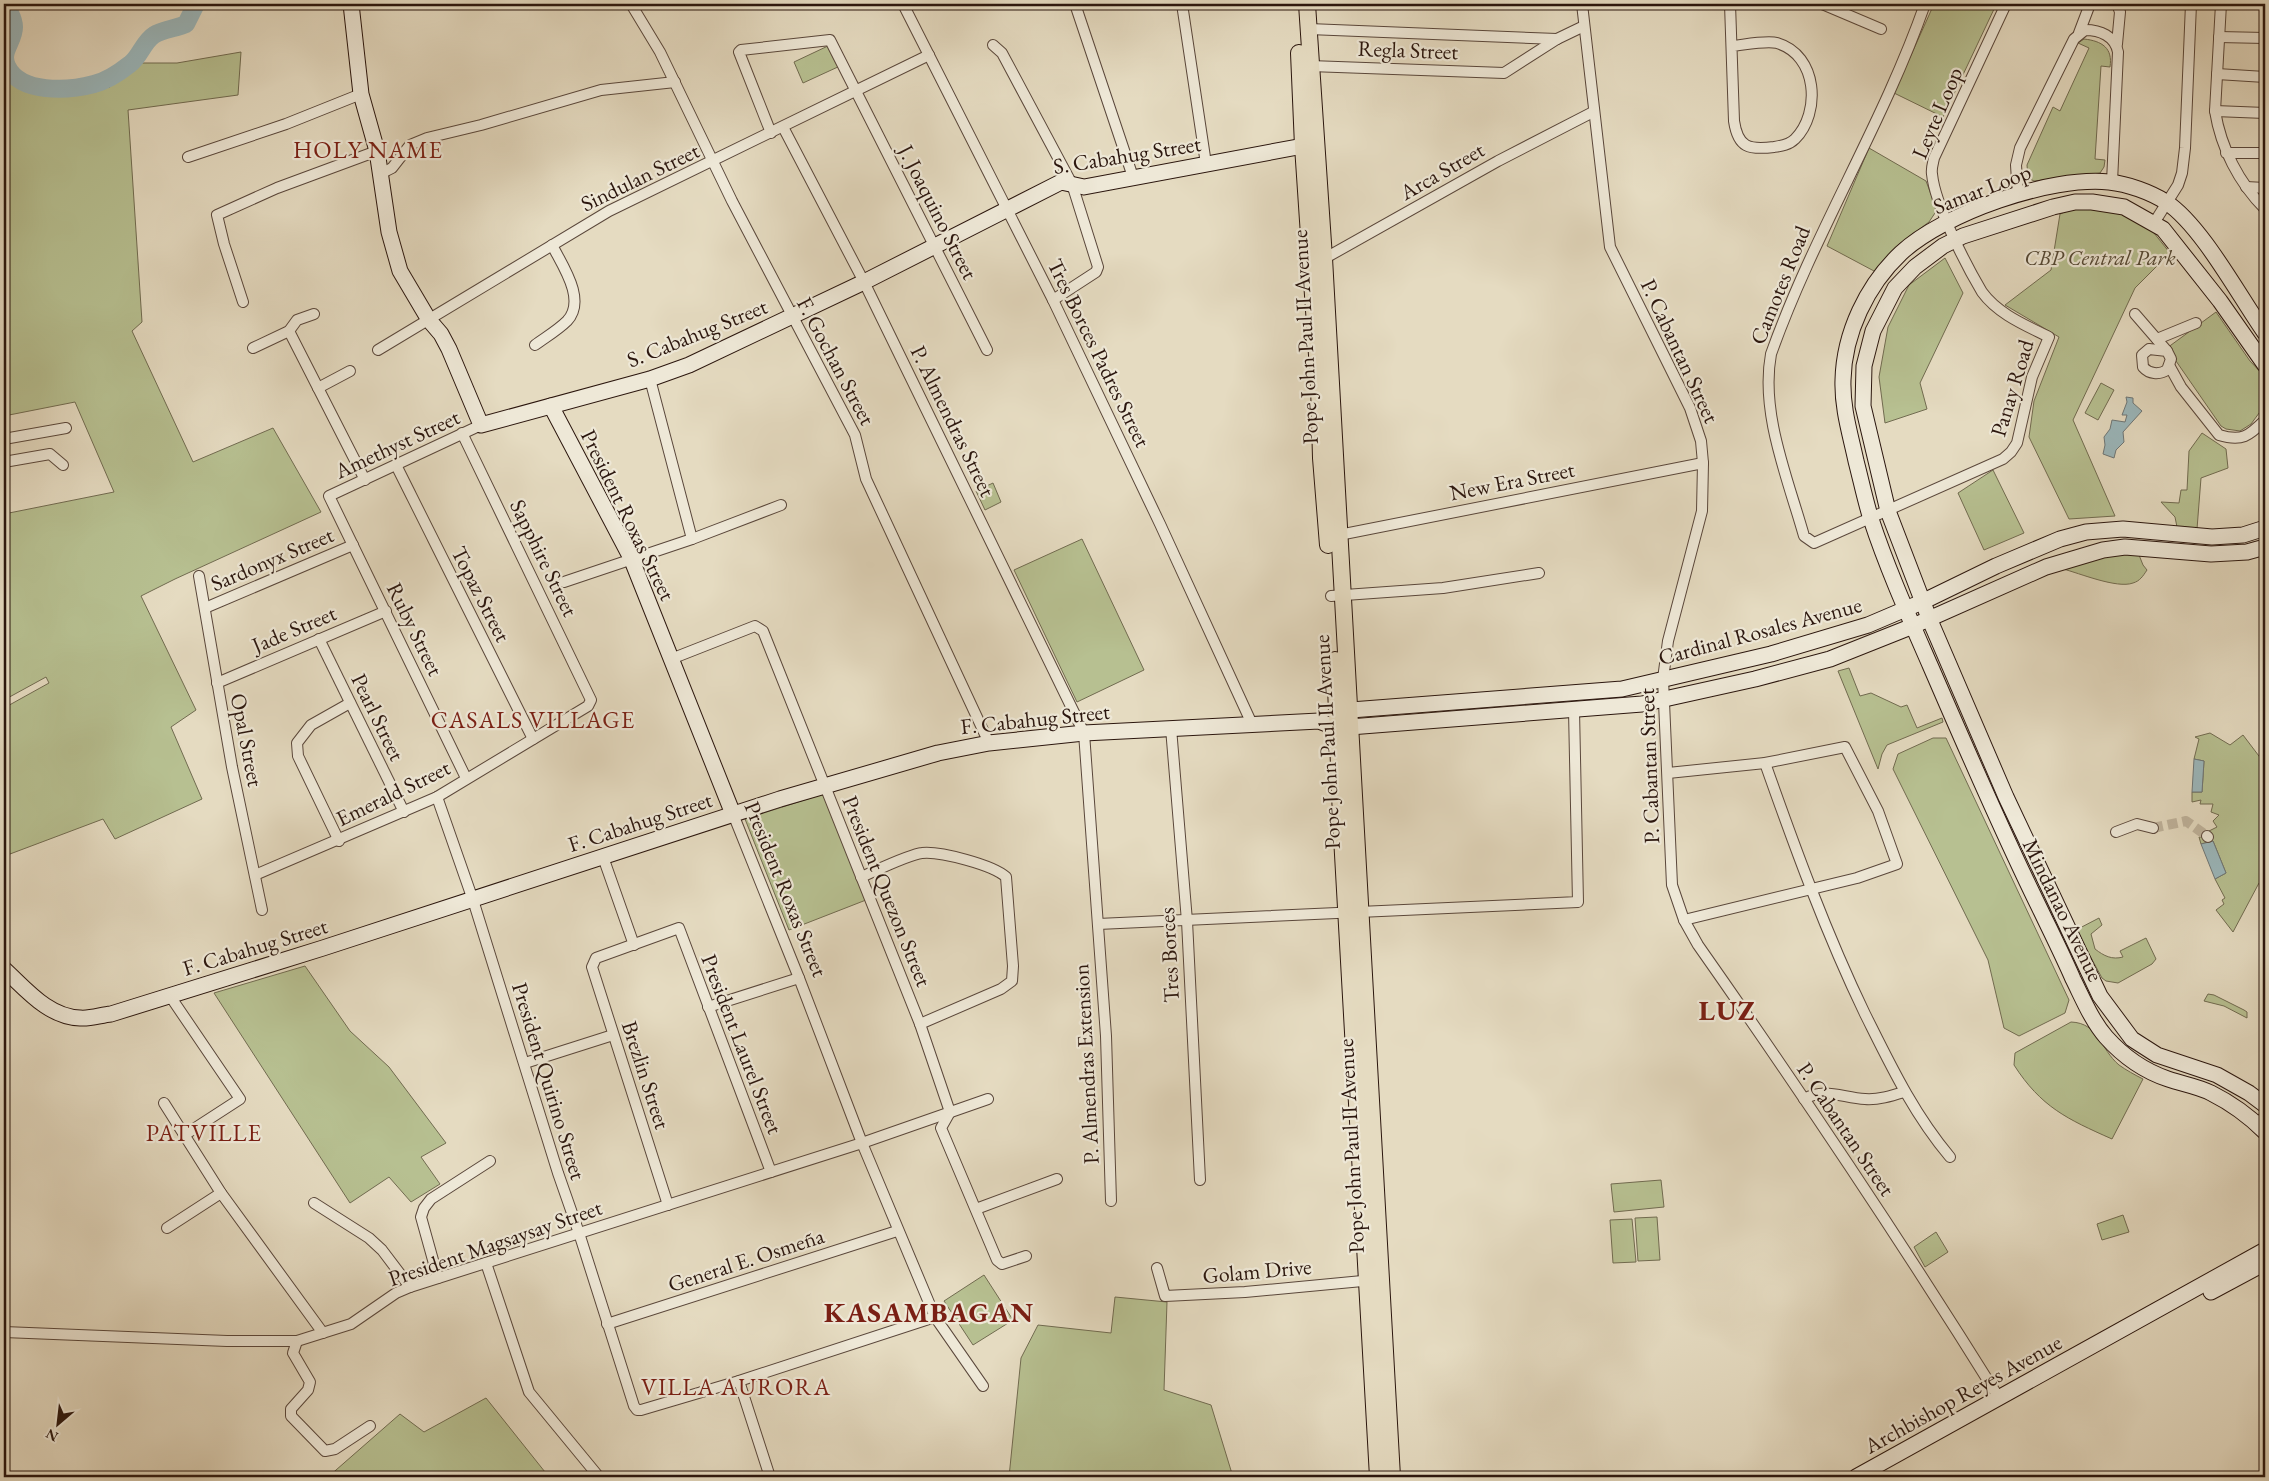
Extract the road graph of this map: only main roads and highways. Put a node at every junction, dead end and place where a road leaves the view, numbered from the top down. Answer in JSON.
{"nodes":[{"id":1,"x":1296,"y":4,"type":"edge"},
{"id":2,"x":1307,"y":4,"type":"edge"},
{"id":3,"x":1309,"y":145,"type":"junction"},
{"id":4,"x":1374,"y":1280,"type":"junction"},
{"id":5,"x":1378,"y":1477,"type":"edge"},
{"id":6,"x":1392,"y":1477,"type":"edge"}],
"edges":[{"from":1,"to":3,"type":"main road","name":"Pope John Paul Ⅱ Avenue"},
{"from":2,"to":3,"type":"main road","name":"Pope John Paul Ⅱ Avenue"},
{"from":3,"to":4,"type":"main road","name":"Pope John Paul Ⅱ Avenue"},
{"from":4,"to":5,"type":"main road","name":"Pope John Paul Ⅱ Avenue"},
{"from":4,"to":6,"type":"main road","name":"Pope John Paul Ⅱ Avenue"}]}
